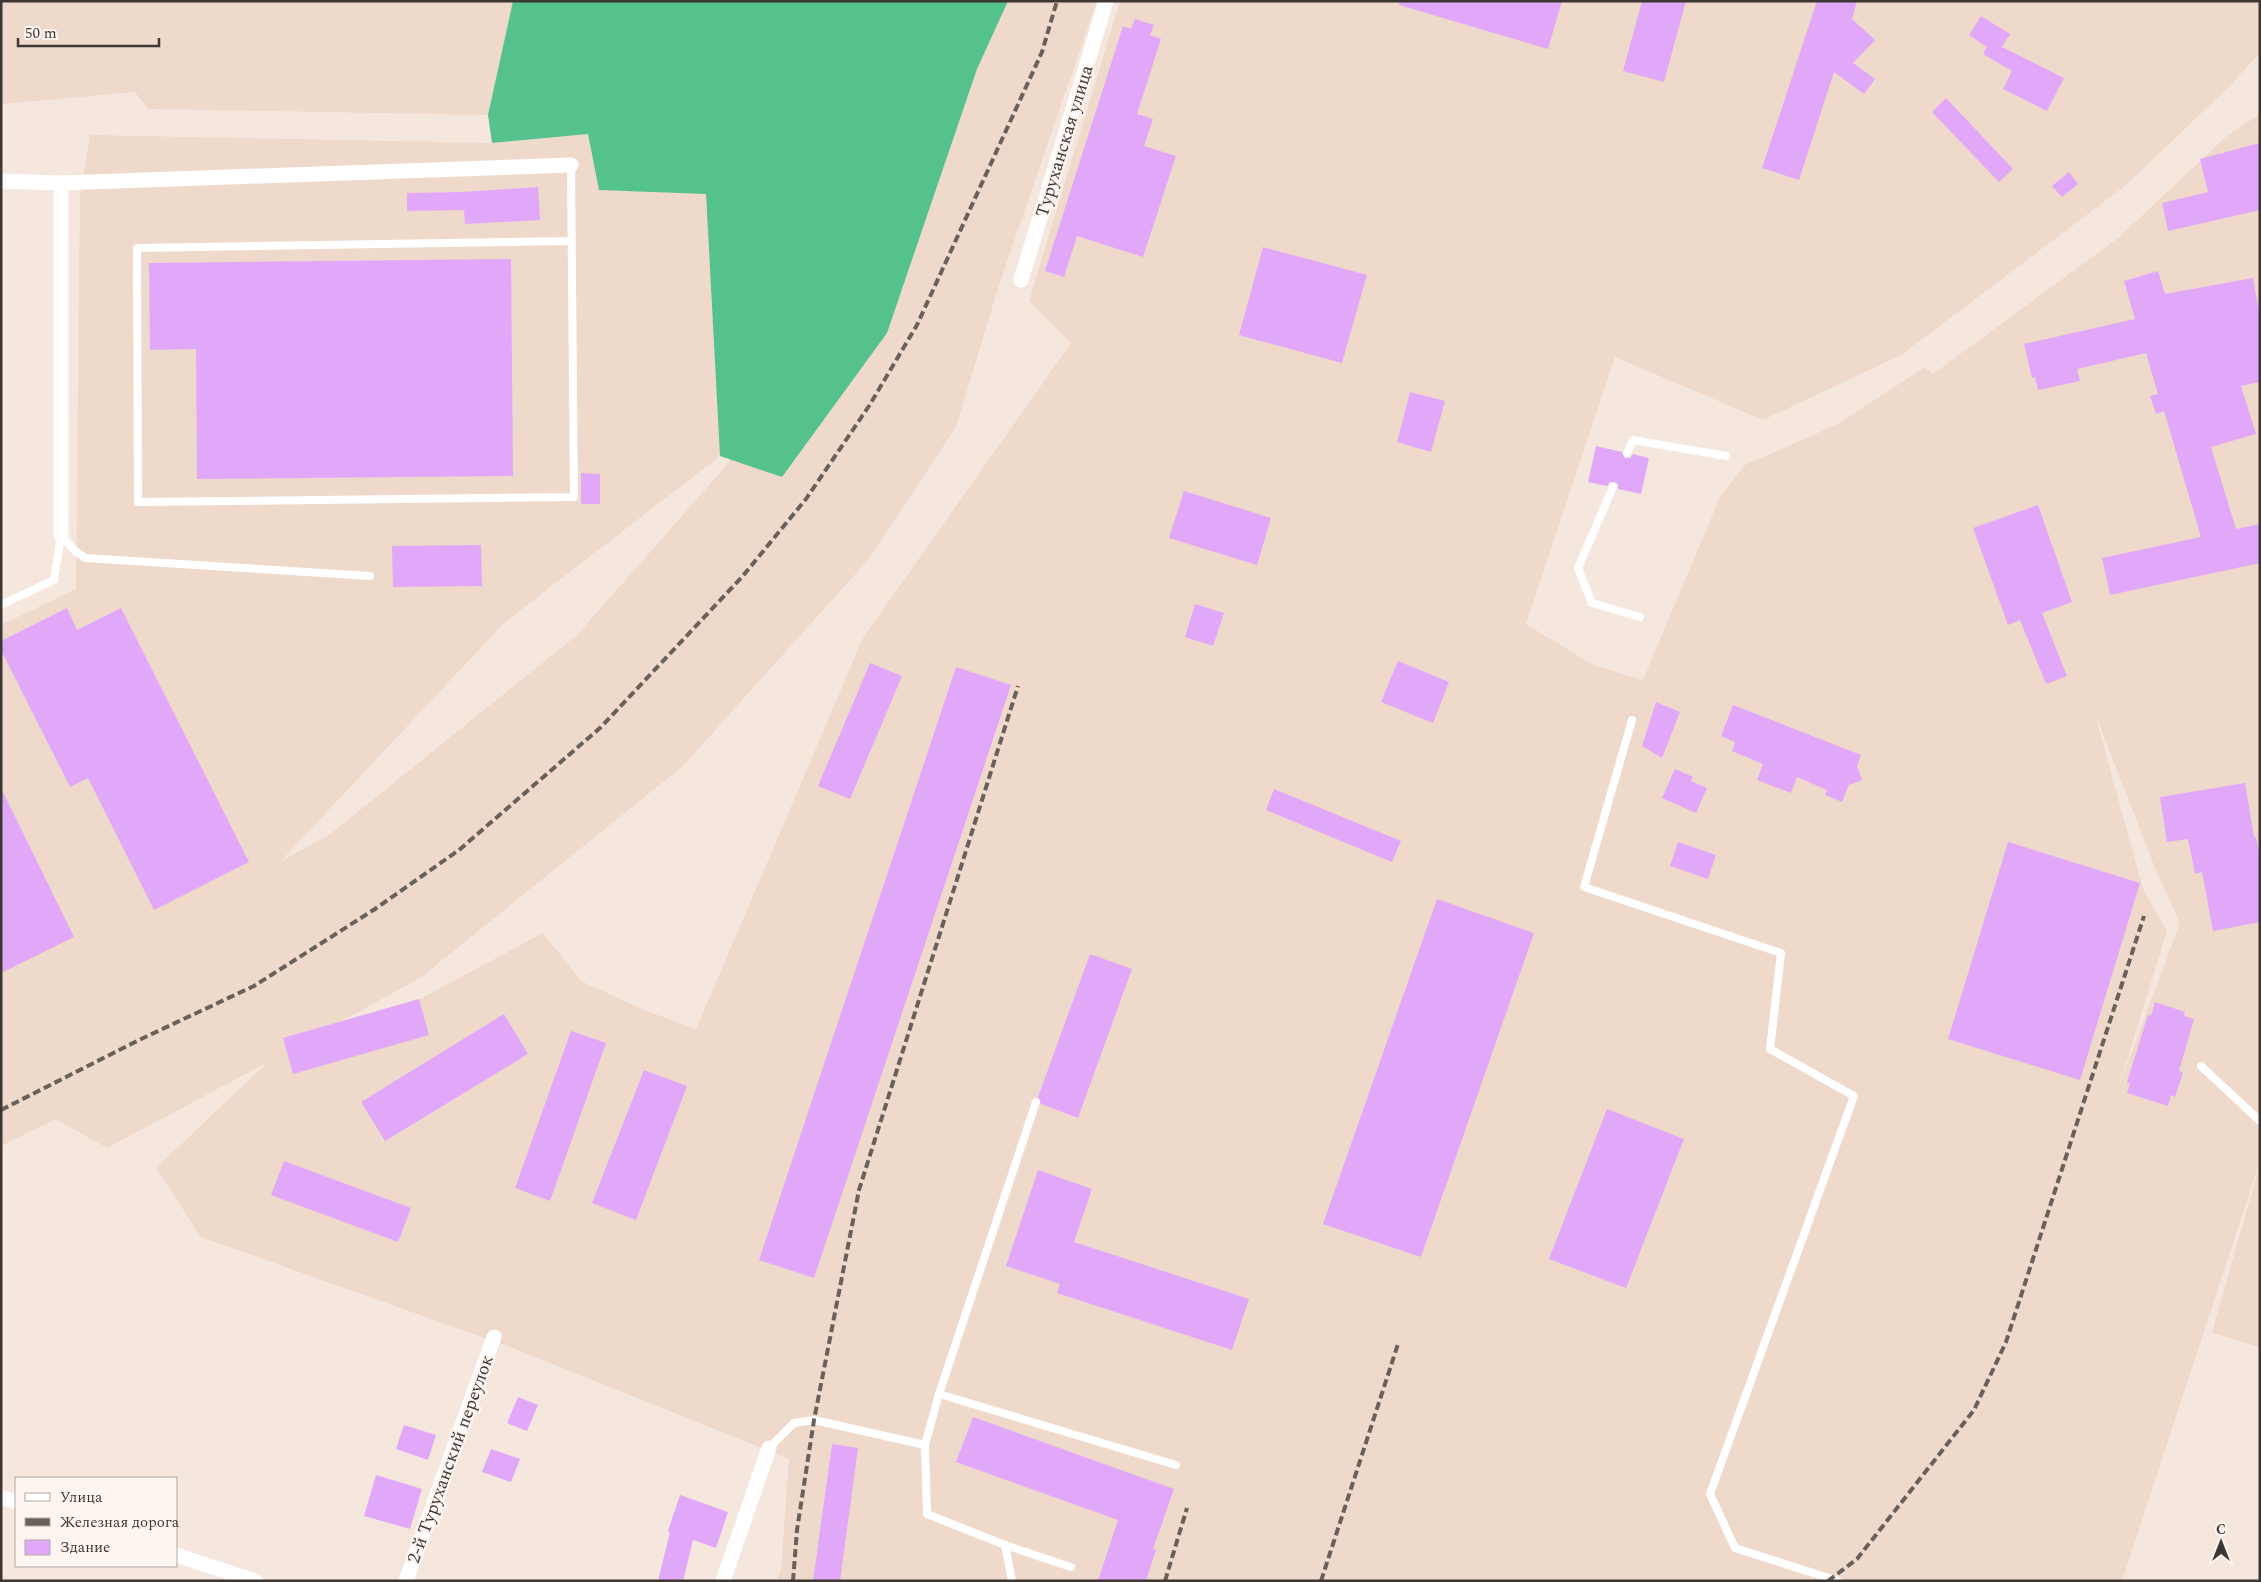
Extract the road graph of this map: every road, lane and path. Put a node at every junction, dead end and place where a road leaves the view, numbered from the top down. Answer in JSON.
{"nodes":[{"id":1,"x":1106,"y":1,"type":"edge"},
{"id":2,"x":571,"y":165,"type":"joint"},
{"id":3,"x":1,"y":180,"type":"edge"},
{"id":4,"x":62,"y":183,"type":"junction"},
{"id":5,"x":572,"y":241,"type":"junction"},
{"id":6,"x":1021,"y":280,"type":"dead end"},
{"id":7,"x":1628,"y":453,"type":"dead end"},
{"id":8,"x":1726,"y":456,"type":"dead end"},
{"id":9,"x":1613,"y":488,"type":"dead end"},
{"id":10,"x":62,"y":535,"type":"junction"},
{"id":11,"x":370,"y":576,"type":"dead end"},
{"id":12,"x":1,"y":605,"type":"edge"},
{"id":13,"x":1640,"y":617,"type":"dead end"},
{"id":14,"x":1632,"y":720,"type":"dead end"},
{"id":15,"x":2201,"y":1066,"type":"dead end"},
{"id":16,"x":1036,"y":1102,"type":"dead end"},
{"id":17,"x":2260,"y":1121,"type":"edge"},
{"id":18,"x":494,"y":1337,"type":"dead end"},
{"id":19,"x":939,"y":1394,"type":"junction"},
{"id":20,"x":925,"y":1445,"type":"junction"},
{"id":21,"x":768,"y":1448,"type":"joint"},
{"id":22,"x":1176,"y":1466,"type":"dead end"},
{"id":23,"x":1,"y":1497,"type":"edge"},
{"id":24,"x":15,"y":1502,"type":"edge"},
{"id":25,"x":1005,"y":1545,"type":"junction"},
{"id":26,"x":178,"y":1556,"type":"edge"},
{"id":27,"x":1070,"y":1567,"type":"dead end"},
{"id":28,"x":255,"y":1581,"type":"edge"},
{"id":29,"x":406,"y":1581,"type":"edge"},
{"id":30,"x":723,"y":1581,"type":"edge"},
{"id":31,"x":1012,"y":1581,"type":"edge"},
{"id":32,"x":1838,"y":1581,"type":"edge"}],
"edges":[{"from":1,"to":6,"type":"street","name":"Туруханская улица"},
{"from":2,"to":4,"type":"street"},
{"from":2,"to":5,"type":"lane"},
{"from":3,"to":4,"type":"street"},
{"from":4,"to":10,"type":"street"},
{"from":5,"to":5,"type":"lane"},
{"from":7,"to":8,"type":"lane"},
{"from":9,"to":13,"type":"lane"},
{"from":10,"to":11,"type":"lane"},
{"from":10,"to":12,"type":"lane"},
{"from":14,"to":32,"type":"lane"},
{"from":15,"to":17,"type":"lane"},
{"from":16,"to":19,"type":"lane"},
{"from":18,"to":29,"type":"street","name":"2-й Туруханский переулок"},
{"from":19,"to":20,"type":"lane"},
{"from":19,"to":22,"type":"lane"},
{"from":20,"to":21,"type":"lane"},
{"from":20,"to":25,"type":"lane"},
{"from":21,"to":30,"type":"street"},
{"from":23,"to":24,"type":"street"},
{"from":25,"to":27,"type":"lane"},
{"from":25,"to":31,"type":"lane"},
{"from":26,"to":28,"type":"street"}]}
